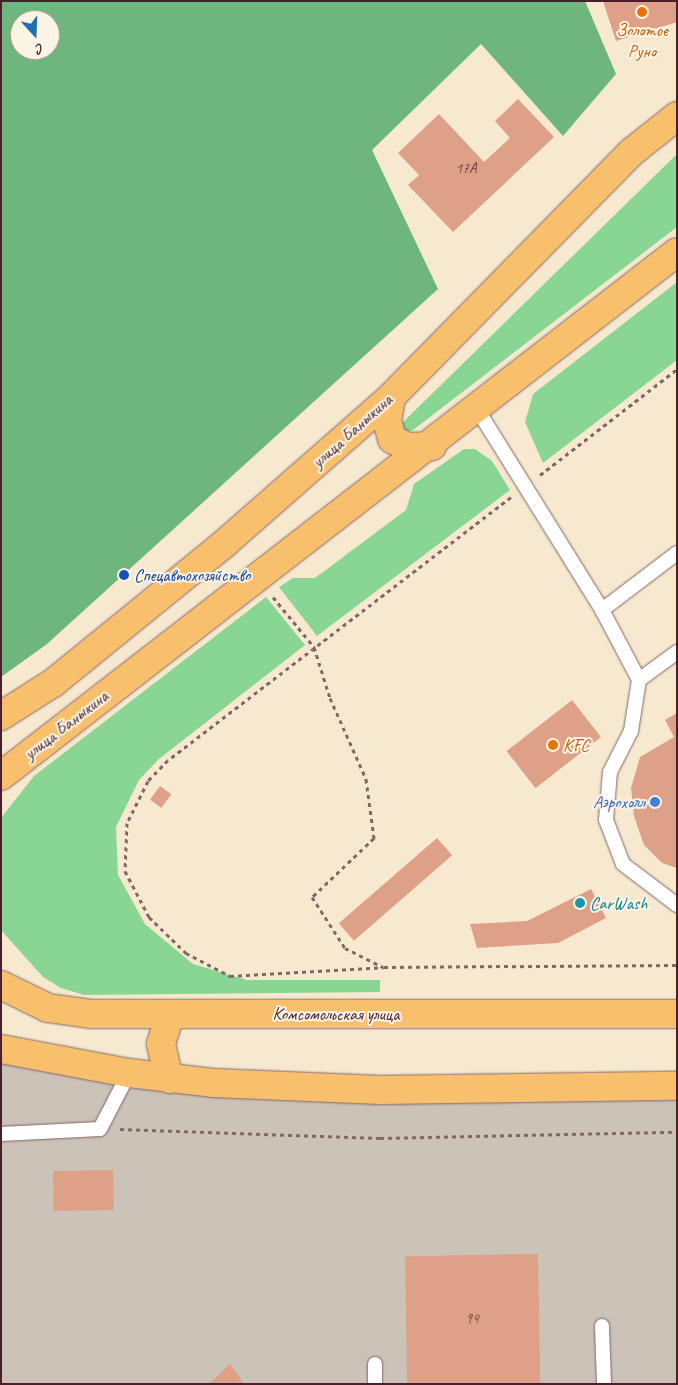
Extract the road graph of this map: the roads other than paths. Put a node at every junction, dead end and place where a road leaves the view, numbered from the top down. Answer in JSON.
{"nodes":[{"id":1,"x":677,"y":116,"type":"edge"},
{"id":2,"x":677,"y":252,"type":"edge"},
{"id":3,"x":391,"y":397,"type":"junction"},
{"id":4,"x":477,"y":409,"type":"junction"},
{"id":5,"x":432,"y":446,"type":"junction"},
{"id":6,"x":677,"y":553,"type":"edge"},
{"id":7,"x":602,"y":610,"type":"junction"},
{"id":8,"x":677,"y":652,"type":"edge"},
{"id":9,"x":639,"y":680,"type":"junction"},
{"id":10,"x":1,"y":716,"type":"edge"},
{"id":11,"x":1,"y":776,"type":"edge"},
{"id":12,"x":677,"y":906,"type":"edge"},
{"id":13,"x":1,"y":985,"type":"edge"},
{"id":14,"x":677,"y":1014,"type":"edge"},
{"id":15,"x":170,"y":1015,"type":"junction"},
{"id":16,"x":1,"y":1049,"type":"edge"},
{"id":17,"x":129,"y":1073,"type":"junction"},
{"id":18,"x":169,"y":1079,"type":"junction"},
{"id":19,"x":677,"y":1086,"type":"edge"},
{"id":20,"x":1,"y":1134,"type":"edge"},
{"id":21,"x":602,"y":1326,"type":"dead end"},
{"id":22,"x":375,"y":1364,"type":"dead end"},
{"id":23,"x":375,"y":1384,"type":"edge"},
{"id":24,"x":604,"y":1384,"type":"edge"}],
"edges":[{"from":1,"to":3,"type":"main road","name":"улица Баныкина"},
{"from":2,"to":4,"type":"main road","name":"улица Баныкина"},
{"from":3,"to":5,"type":"main road"},
{"from":3,"to":10,"type":"main road","name":"улица Баныкина"},
{"from":4,"to":5,"type":"main road","name":"улица Баныкина"},
{"from":4,"to":7,"type":"lane"},
{"from":5,"to":11,"type":"main road","name":"улица Баныкина"},
{"from":6,"to":7,"type":"lane"},
{"from":7,"to":9,"type":"lane"},
{"from":8,"to":9,"type":"lane"},
{"from":9,"to":12,"type":"lane"},
{"from":13,"to":15,"type":"main road","name":"Комсомольская улица"},
{"from":14,"to":15,"type":"main road","name":"Комсомольская улица"},
{"from":15,"to":18,"type":"main road"},
{"from":16,"to":17,"type":"main road"},
{"from":17,"to":18,"type":"main road"},
{"from":17,"to":20,"type":"lane"},
{"from":18,"to":19,"type":"main road"},
{"from":21,"to":24,"type":"lane"},
{"from":22,"to":23,"type":"lane"}]}
